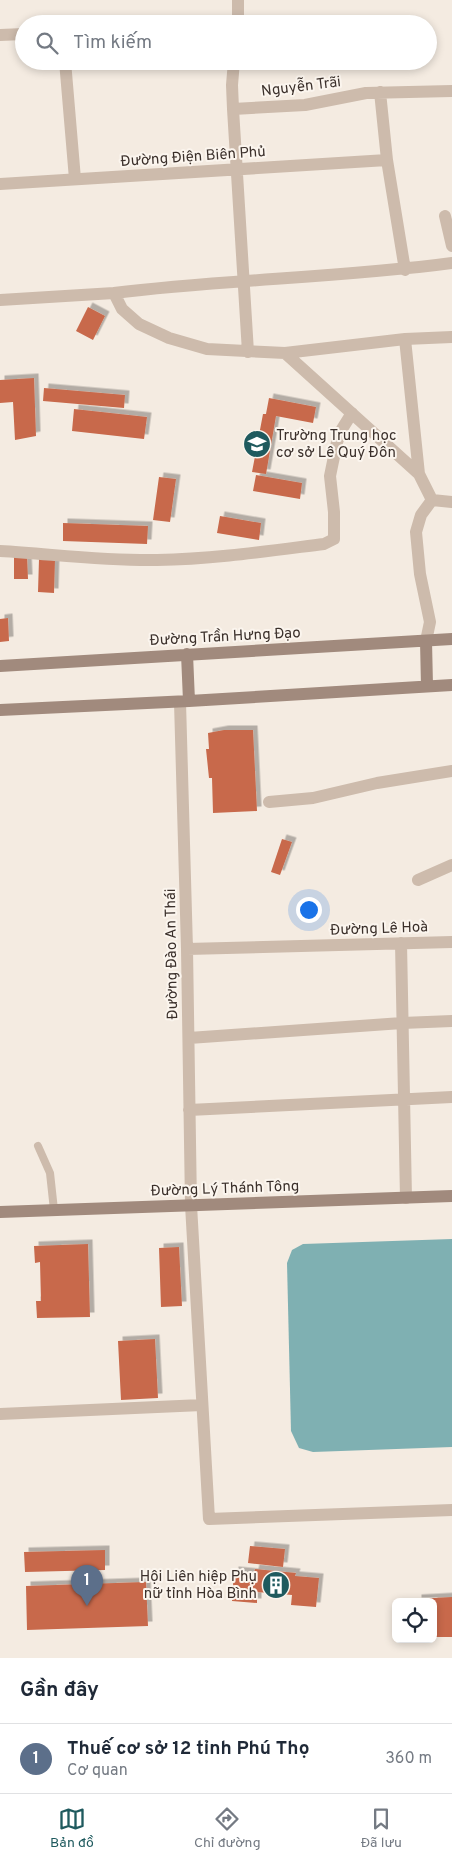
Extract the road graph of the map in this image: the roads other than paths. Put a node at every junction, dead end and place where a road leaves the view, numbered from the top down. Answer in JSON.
{"nodes":[{"id":1,"x":238,"y":0,"type":"edge"},
{"id":2,"x":238,"y":15,"type":"edge"},
{"id":3,"x":15,"y":34,"type":"edge"},
{"id":4,"x":0,"y":35,"type":"edge"},
{"id":5,"x":66,"y":70,"type":"edge"},
{"id":6,"x":233,"y":70,"type":"edge"},
{"id":7,"x":452,"y":91,"type":"edge"},
{"id":8,"x":380,"y":92,"type":"junction"},
{"id":9,"x":233,"y":110,"type":"junction"},
{"id":10,"x":387,"y":160,"type":"junction"},
{"id":11,"x":237,"y":169,"type":"junction"},
{"id":12,"x":75,"y":179,"type":"junction"},
{"id":13,"x":0,"y":184,"type":"edge"},
{"id":14,"x":445,"y":216,"type":"dead end"},
{"id":15,"x":452,"y":246,"type":"edge"},
{"id":16,"x":452,"y":263,"type":"edge"},
{"id":17,"x":405,"y":270,"type":"junction"},
{"id":18,"x":243,"y":281,"type":"junction"},
{"id":19,"x":114,"y":293,"type":"junction"},
{"id":20,"x":0,"y":300,"type":"edge"},
{"id":21,"x":452,"y":337,"type":"edge"},
{"id":22,"x":405,"y":339,"type":"junction"},
{"id":23,"x":248,"y":352,"type":"junction"},
{"id":24,"x":285,"y":353,"type":"junction"},
{"id":25,"x":352,"y":413,"type":"junction"},
{"id":26,"x":419,"y":474,"type":"junction"},
{"id":27,"x":432,"y":500,"type":"junction"},
{"id":28,"x":452,"y":502,"type":"edge"},
{"id":29,"x":0,"y":551,"type":"edge"},
{"id":30,"x":452,"y":639,"type":"edge"},
{"id":31,"x":426,"y":641,"type":"junction"},
{"id":32,"x":186,"y":654,"type":"junction"},
{"id":33,"x":0,"y":666,"type":"edge"},
{"id":34,"x":452,"y":685,"type":"edge"},
{"id":35,"x":427,"y":686,"type":"junction"},
{"id":36,"x":185,"y":701,"type":"junction"},
{"id":37,"x":0,"y":710,"type":"edge"},
{"id":38,"x":452,"y":771,"type":"edge"},
{"id":39,"x":269,"y":802,"type":"dead end"},
{"id":40,"x":452,"y":865,"type":"edge"},
{"id":41,"x":418,"y":880,"type":"dead end"},
{"id":42,"x":452,"y":942,"type":"edge"},
{"id":43,"x":401,"y":943,"type":"junction"},
{"id":44,"x":187,"y":949,"type":"junction"},
{"id":45,"x":452,"y":1022,"type":"edge"},
{"id":46,"x":402,"y":1023,"type":"junction"},
{"id":47,"x":188,"y":1038,"type":"junction"},
{"id":48,"x":452,"y":1097,"type":"edge"},
{"id":49,"x":404,"y":1099,"type":"junction"},
{"id":50,"x":189,"y":1110,"type":"junction"},
{"id":51,"x":38,"y":1146,"type":"dead end"},
{"id":52,"x":452,"y":1196,"type":"edge"},
{"id":53,"x":406,"y":1198,"type":"junction"},
{"id":54,"x":191,"y":1205,"type":"junction"},
{"id":55,"x":54,"y":1210,"type":"junction"},
{"id":56,"x":0,"y":1212,"type":"edge"},
{"id":57,"x":202,"y":1405,"type":"junction"},
{"id":58,"x":0,"y":1414,"type":"edge"},
{"id":59,"x":452,"y":1510,"type":"edge"}],
"edges":[{"from":1,"to":2,"type":"street"},
{"from":3,"to":4,"type":"street"},
{"from":5,"to":12,"type":"street"},
{"from":6,"to":9,"type":"street"},
{"from":7,"to":8,"type":"street","name":"Nguyễn Trãi"},
{"from":8,"to":9,"type":"street","name":"Nguyễn Trãi"},
{"from":8,"to":10,"type":"street"},
{"from":9,"to":11,"type":"street"},
{"from":10,"to":11,"type":"street","name":"Đường Điện Biên Phủ"},
{"from":10,"to":17,"type":"street"},
{"from":11,"to":12,"type":"street","name":"Đường Điện Biên Phủ"},
{"from":11,"to":18,"type":"street"},
{"from":12,"to":13,"type":"street","name":"Đường Điện Biên Phủ"},
{"from":14,"to":15,"type":"street"},
{"from":16,"to":17,"type":"street"},
{"from":17,"to":18,"type":"street"},
{"from":18,"to":19,"type":"street"},
{"from":18,"to":23,"type":"street"},
{"from":19,"to":20,"type":"street"},
{"from":19,"to":23,"type":"street"},
{"from":21,"to":22,"type":"street"},
{"from":22,"to":24,"type":"street"},
{"from":22,"to":26,"type":"street"},
{"from":23,"to":24,"type":"street"},
{"from":24,"to":25,"type":"street"},
{"from":25,"to":26,"type":"street"},
{"from":25,"to":29,"type":"street"},
{"from":26,"to":27,"type":"street"},
{"from":27,"to":28,"type":"street"},
{"from":27,"to":31,"type":"street"},
{"from":30,"to":31,"type":"main road","name":"Đường Trần Hưng Đạo"},
{"from":31,"to":32,"type":"main road","name":"Đường Trần Hưng Đạo"},
{"from":31,"to":35,"type":"main road"},
{"from":32,"to":33,"type":"main road","name":"Đường Trần Hưng Đạo"},
{"from":32,"to":36,"type":"main road"},
{"from":34,"to":35,"type":"main road"},
{"from":35,"to":36,"type":"main road"},
{"from":36,"to":37,"type":"main road"},
{"from":36,"to":44,"type":"street","name":"Đường Đào An Thái"},
{"from":38,"to":39,"type":"street"},
{"from":40,"to":41,"type":"street"},
{"from":42,"to":43,"type":"street","name":"Đường Lê Hoà"},
{"from":43,"to":44,"type":"street","name":"Đường Lê Hoà"},
{"from":43,"to":46,"type":"street"},
{"from":44,"to":47,"type":"street","name":"Đường Đào An Thái"},
{"from":45,"to":46,"type":"street"},
{"from":46,"to":47,"type":"street"},
{"from":46,"to":49,"type":"street"},
{"from":47,"to":50,"type":"street","name":"Đường Đào An Thái"},
{"from":48,"to":49,"type":"street"},
{"from":49,"to":50,"type":"street"},
{"from":49,"to":53,"type":"street"},
{"from":50,"to":54,"type":"street","name":"Đường Đào An Thái"},
{"from":51,"to":55,"type":"lane"},
{"from":52,"to":53,"type":"main road","name":"Đường Lý Thánh Tông"},
{"from":53,"to":54,"type":"main road","name":"Đường Lý Thánh Tông"},
{"from":54,"to":55,"type":"main road","name":"Đường Lý Thánh Tông"},
{"from":54,"to":57,"type":"street","name":"Đường Đào An Thái"},
{"from":55,"to":56,"type":"main road","name":"Đường Lý Thánh Tông"},
{"from":57,"to":58,"type":"street"},
{"from":57,"to":59,"type":"street","name":"Đường Đào An Thái"}]}
